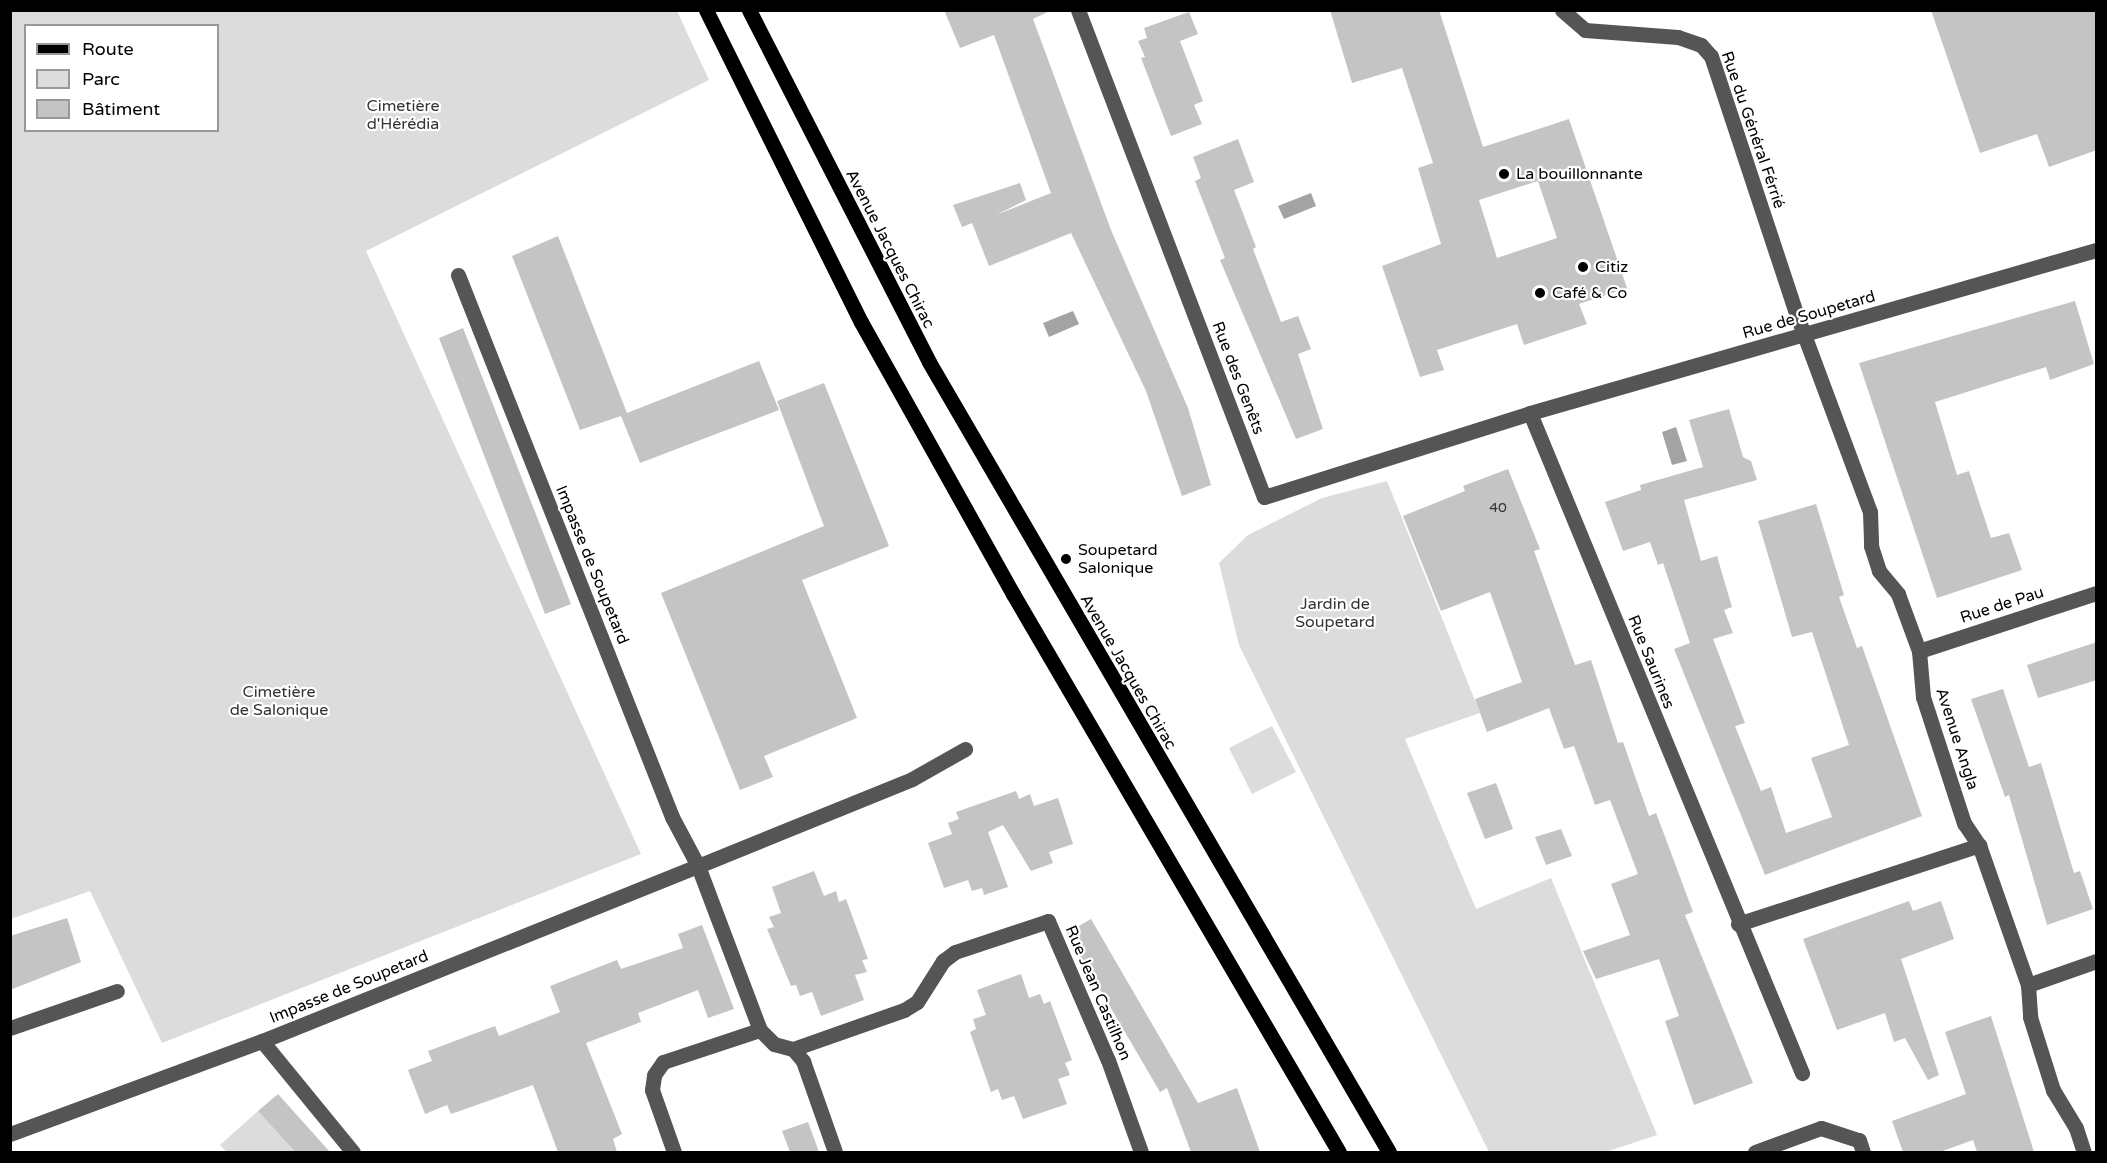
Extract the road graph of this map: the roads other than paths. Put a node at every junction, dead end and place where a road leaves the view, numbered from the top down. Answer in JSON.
{"nodes":[{"id":1,"x":706,"y":10,"type":"edge"},
{"id":2,"x":749,"y":10,"type":"edge"},
{"id":3,"x":1078,"y":10,"type":"edge"},
{"id":4,"x":1562,"y":10,"type":"edge"},
{"id":5,"x":2097,"y":250,"type":"edge"},
{"id":6,"x":458,"y":275,"type":"dead end"},
{"id":7,"x":1805,"y":336,"type":"junction"},
{"id":8,"x":1530,"y":413,"type":"junction"},
{"id":9,"x":2097,"y":593,"type":"edge"},
{"id":10,"x":1919,"y":651,"type":"junction"},
{"id":11,"x":965,"y":749,"type":"dead end"},
{"id":12,"x":1980,"y":845,"type":"junction"},
{"id":13,"x":698,"y":866,"type":"junction"},
{"id":14,"x":1738,"y":924,"type":"junction"},
{"id":15,"x":2097,"y":961,"type":"edge"},
{"id":16,"x":2028,"y":984,"type":"junction"},
{"id":17,"x":117,"y":991,"type":"dead end"},
{"id":18,"x":10,"y":1028,"type":"edge"},
{"id":19,"x":760,"y":1030,"type":"junction"},
{"id":20,"x":262,"y":1041,"type":"junction"},
{"id":21,"x":793,"y":1049,"type":"junction"},
{"id":22,"x":1802,"y":1073,"type":"dead end"},
{"id":23,"x":10,"y":1134,"type":"edge"},
{"id":24,"x":353,"y":1152,"type":"edge"},
{"id":25,"x":674,"y":1152,"type":"edge"},
{"id":26,"x":835,"y":1152,"type":"edge"},
{"id":27,"x":1141,"y":1152,"type":"edge"},
{"id":28,"x":1340,"y":1152,"type":"edge"},
{"id":29,"x":1389,"y":1152,"type":"edge"},
{"id":30,"x":1755,"y":1152,"type":"edge"},
{"id":31,"x":1863,"y":1152,"type":"edge"},
{"id":32,"x":2084,"y":1152,"type":"edge"}],
"edges":[{"from":1,"to":28,"type":"main road"},
{"from":2,"to":29,"type":"main road","name":"Avenue Jacques Chirac"},
{"from":3,"to":8,"type":"street","name":"Rue des Genêts"},
{"from":4,"to":7,"type":"street","name":"Rue du Général Férrié"},
{"from":5,"to":7,"type":"street","name":"Rue de Soupetard"},
{"from":6,"to":13,"type":"street","name":"Impasse de Soupetard"},
{"from":7,"to":8,"type":"street","name":"Rue de Soupetard"},
{"from":7,"to":10,"type":"street","name":"Avenue Angla"},
{"from":8,"to":14,"type":"street","name":"Rue Saurines"},
{"from":9,"to":10,"type":"street","name":"Rue de Pau"},
{"from":10,"to":12,"type":"street","name":"Avenue Angla"},
{"from":11,"to":13,"type":"street","name":"Impasse de Soupetard"},
{"from":12,"to":14,"type":"street"},
{"from":12,"to":16,"type":"street","name":"Avenue Angla"},
{"from":13,"to":19,"type":"street"},
{"from":13,"to":20,"type":"street","name":"Impasse de Soupetard"},
{"from":14,"to":22,"type":"street","name":"Rue Saurines"},
{"from":15,"to":16,"type":"street"},
{"from":16,"to":32,"type":"street","name":"Avenue Angla"},
{"from":17,"to":18,"type":"street"},
{"from":19,"to":21,"type":"street"},
{"from":19,"to":25,"type":"street"},
{"from":20,"to":23,"type":"street","name":"Impasse de Soupetard"},
{"from":20,"to":24,"type":"street"},
{"from":21,"to":26,"type":"street"},
{"from":21,"to":27,"type":"street","name":"Rue Jean Castilhon"},
{"from":30,"to":31,"type":"street"}]}
